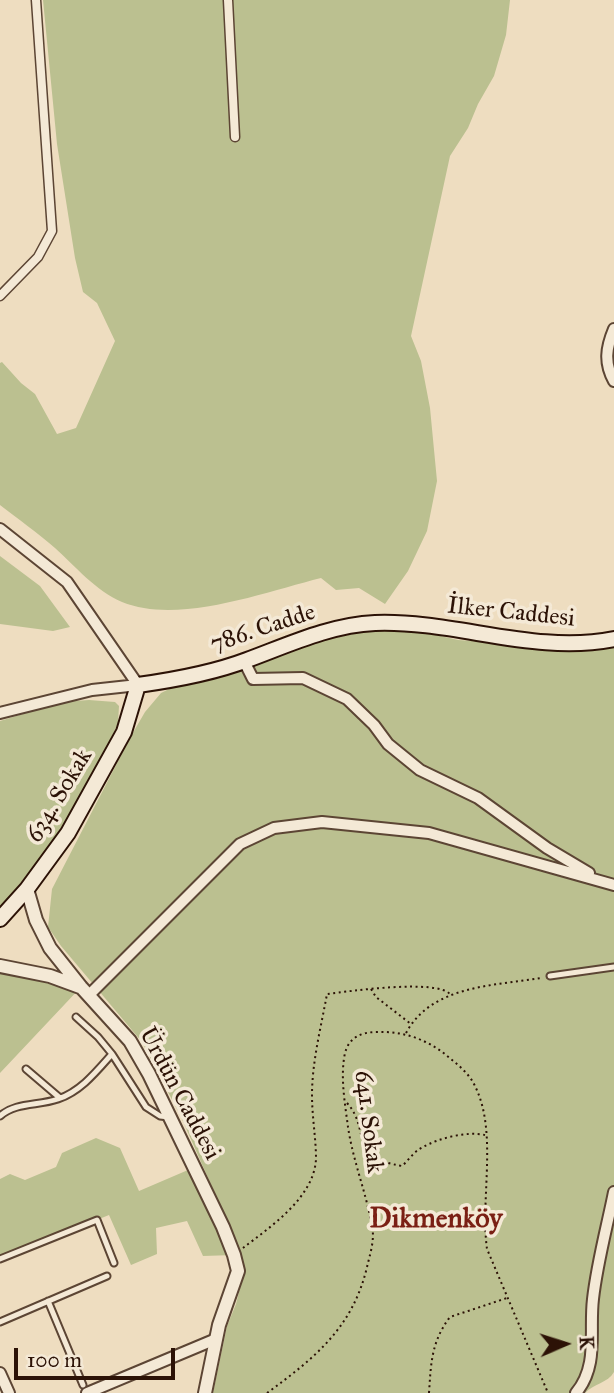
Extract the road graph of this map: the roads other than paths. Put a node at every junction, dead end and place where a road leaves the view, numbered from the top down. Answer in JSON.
{"nodes":[{"id":1,"x":36,"y":0,"type":"edge"},
{"id":2,"x":228,"y":0,"type":"edge"},
{"id":3,"x":235,"y":137,"type":"dead end"},
{"id":4,"x":0,"y":296,"type":"edge"},
{"id":5,"x":614,"y":329,"type":"edge"},
{"id":6,"x":614,"y":381,"type":"edge"},
{"id":7,"x":0,"y":529,"type":"edge"},
{"id":8,"x":403,"y":624,"type":"joint"},
{"id":9,"x":614,"y":639,"type":"edge"},
{"id":10,"x":244,"y":661,"type":"junction"},
{"id":11,"x":138,"y":685,"type":"junction"},
{"id":12,"x":0,"y":713,"type":"edge"},
{"id":13,"x":614,"y":884,"type":"edge"},
{"id":14,"x":27,"y":890,"type":"junction"},
{"id":15,"x":0,"y":919,"type":"edge"},
{"id":16,"x":0,"y":966,"type":"edge"},
{"id":17,"x":614,"y":967,"type":"edge"},
{"id":18,"x":550,"y":976,"type":"road end"},
{"id":19,"x":85,"y":991,"type":"junction"},
{"id":20,"x":76,"y":1017,"type":"dead end"},
{"id":21,"x":112,"y":1054,"type":"junction"},
{"id":22,"x":26,"y":1069,"type":"dead end"},
{"id":23,"x":60,"y":1098,"type":"junction"},
{"id":24,"x":0,"y":1116,"type":"edge"},
{"id":25,"x":171,"y":1117,"type":"junction"},
{"id":26,"x":614,"y":1192,"type":"edge"},
{"id":27,"x":0,"y":1259,"type":"edge"},
{"id":28,"x":114,"y":1263,"type":"dead end"},
{"id":29,"x":107,"y":1276,"type":"dead end"},
{"id":30,"x":48,"y":1301,"type":"junction"},
{"id":31,"x":0,"y":1322,"type":"edge"},
{"id":32,"x":216,"y":1339,"type":"junction"},
{"id":33,"x":0,"y":1373,"type":"edge"},
{"id":34,"x":85,"y":1389,"type":"edge"},
{"id":35,"x":9,"y":1393,"type":"edge"},
{"id":36,"x":205,"y":1393,"type":"edge"},
{"id":37,"x":576,"y":1393,"type":"edge"}],
"edges":[{"from":1,"to":4,"type":"street"},
{"from":2,"to":3,"type":"street"},
{"from":5,"to":6,"type":"street"},
{"from":7,"to":11,"type":"street"},
{"from":8,"to":9,"type":"main road","name":"İlker Caddesi"},
{"from":8,"to":10,"type":"main road","name":"786. Cadde"},
{"from":10,"to":11,"type":"main road","name":"786. Cadde"},
{"from":10,"to":13,"type":"street"},
{"from":11,"to":12,"type":"street"},
{"from":11,"to":14,"type":"main road","name":"634. Sokak"},
{"from":13,"to":19,"type":"street"},
{"from":14,"to":15,"type":"main road","name":"634. Sokak"},
{"from":14,"to":19,"type":"street"},
{"from":16,"to":19,"type":"street","name":"Ürdün Caddesi"},
{"from":17,"to":18,"type":"lane"},
{"from":19,"to":25,"type":"street","name":"Ürdün Caddesi"},
{"from":20,"to":21,"type":"lane"},
{"from":21,"to":23,"type":"lane"},
{"from":21,"to":25,"type":"lane"},
{"from":22,"to":23,"type":"lane"},
{"from":23,"to":24,"type":"lane"},
{"from":25,"to":32,"type":"street","name":"Ürdün Caddesi"},
{"from":26,"to":37,"type":"street"},
{"from":27,"to":28,"type":"lane"},
{"from":29,"to":30,"type":"lane"},
{"from":30,"to":31,"type":"lane"},
{"from":30,"to":34,"type":"lane"},
{"from":32,"to":34,"type":"street"},
{"from":32,"to":36,"type":"street"},
{"from":33,"to":35,"type":"street"}]}
